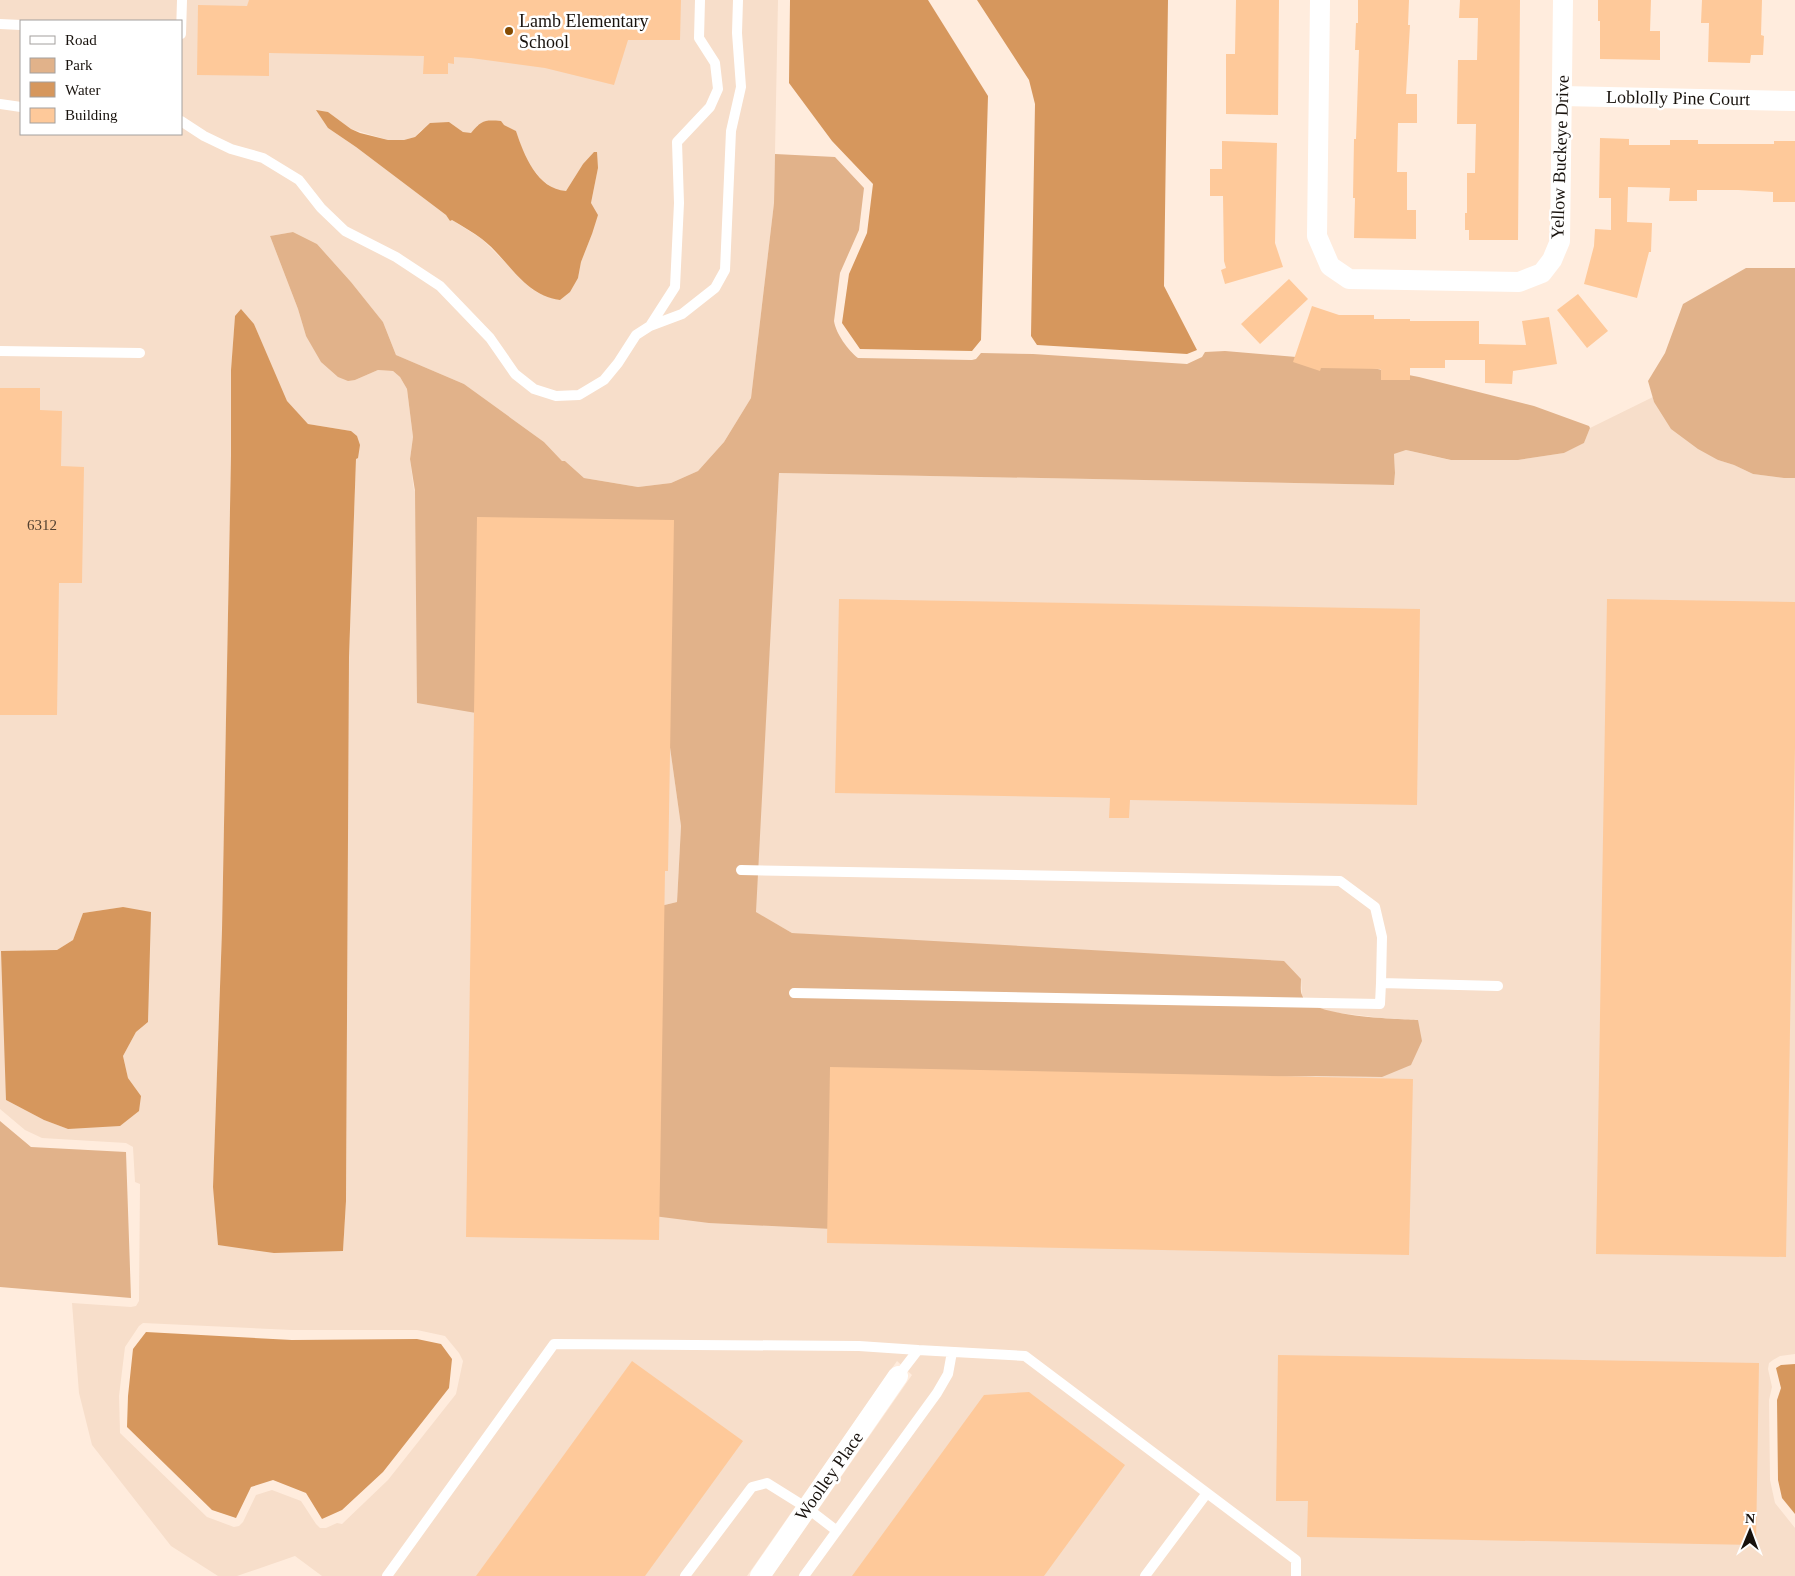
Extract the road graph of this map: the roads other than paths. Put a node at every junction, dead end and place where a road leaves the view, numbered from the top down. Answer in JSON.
{"nodes":[{"id":1,"x":182,"y":0,"type":"edge"},
{"id":2,"x":700,"y":0,"type":"edge"},
{"id":3,"x":738,"y":0,"type":"edge"},
{"id":4,"x":1320,"y":0,"type":"edge"},
{"id":5,"x":1563,"y":0,"type":"edge"},
{"id":6,"x":181,"y":20,"type":"edge"},
{"id":7,"x":0,"y":24,"type":"edge"},
{"id":8,"x":20,"y":25,"type":"edge"},
{"id":9,"x":1562,"y":96,"type":"junction"},
{"id":10,"x":1795,"y":101,"type":"edge"},
{"id":11,"x":0,"y":104,"type":"edge"},
{"id":12,"x":20,"y":107,"type":"edge"},
{"id":13,"x":182,"y":121,"type":"edge"},
{"id":14,"x":650,"y":326,"type":"junction"},
{"id":15,"x":0,"y":352,"type":"edge"},
{"id":16,"x":140,"y":353,"type":"dead end"},
{"id":17,"x":741,"y":870,"type":"dead end"},
{"id":18,"x":1381,"y":983,"type":"junction"},
{"id":19,"x":1498,"y":986,"type":"dead end"},
{"id":20,"x":794,"y":994,"type":"dead end"},
{"id":21,"x":918,"y":1350,"type":"junction"},
{"id":22,"x":952,"y":1352,"type":"junction"},
{"id":23,"x":898,"y":1376,"type":"joint"},
{"id":24,"x":1207,"y":1493,"type":"junction"},
{"id":25,"x":807,"y":1508,"type":"junction"},
{"id":26,"x":837,"y":1531,"type":"junction"},
{"id":27,"x":387,"y":1576,"type":"edge"},
{"id":28,"x":685,"y":1576,"type":"edge"},
{"id":29,"x":760,"y":1576,"type":"edge"},
{"id":30,"x":804,"y":1576,"type":"edge"},
{"id":31,"x":1145,"y":1576,"type":"edge"},
{"id":32,"x":1296,"y":1576,"type":"edge"}],
"edges":[{"from":1,"to":6,"type":"lane"},
{"from":2,"to":14,"type":"lane"},
{"from":3,"to":14,"type":"lane"},
{"from":4,"to":9,"type":"street","name":"Yellow Buckeye Drive"},
{"from":5,"to":9,"type":"street","name":"Yellow Buckeye Drive"},
{"from":7,"to":8,"type":"lane"},
{"from":9,"to":10,"type":"street","name":"Loblolly Pine Court"},
{"from":11,"to":12,"type":"lane"},
{"from":13,"to":14,"type":"lane"},
{"from":15,"to":16,"type":"lane"},
{"from":17,"to":18,"type":"lane"},
{"from":18,"to":19,"type":"lane"},
{"from":18,"to":20,"type":"lane"},
{"from":21,"to":22,"type":"lane"},
{"from":21,"to":23,"type":"lane"},
{"from":21,"to":27,"type":"lane"},
{"from":22,"to":24,"type":"lane"},
{"from":22,"to":26,"type":"lane"},
{"from":23,"to":25,"type":"street","name":"Woolley Place"},
{"from":24,"to":31,"type":"lane"},
{"from":24,"to":32,"type":"lane"},
{"from":25,"to":26,"type":"lane"},
{"from":25,"to":28,"type":"lane"},
{"from":25,"to":29,"type":"street","name":"Woolley Place"},
{"from":26,"to":30,"type":"lane"}]}
